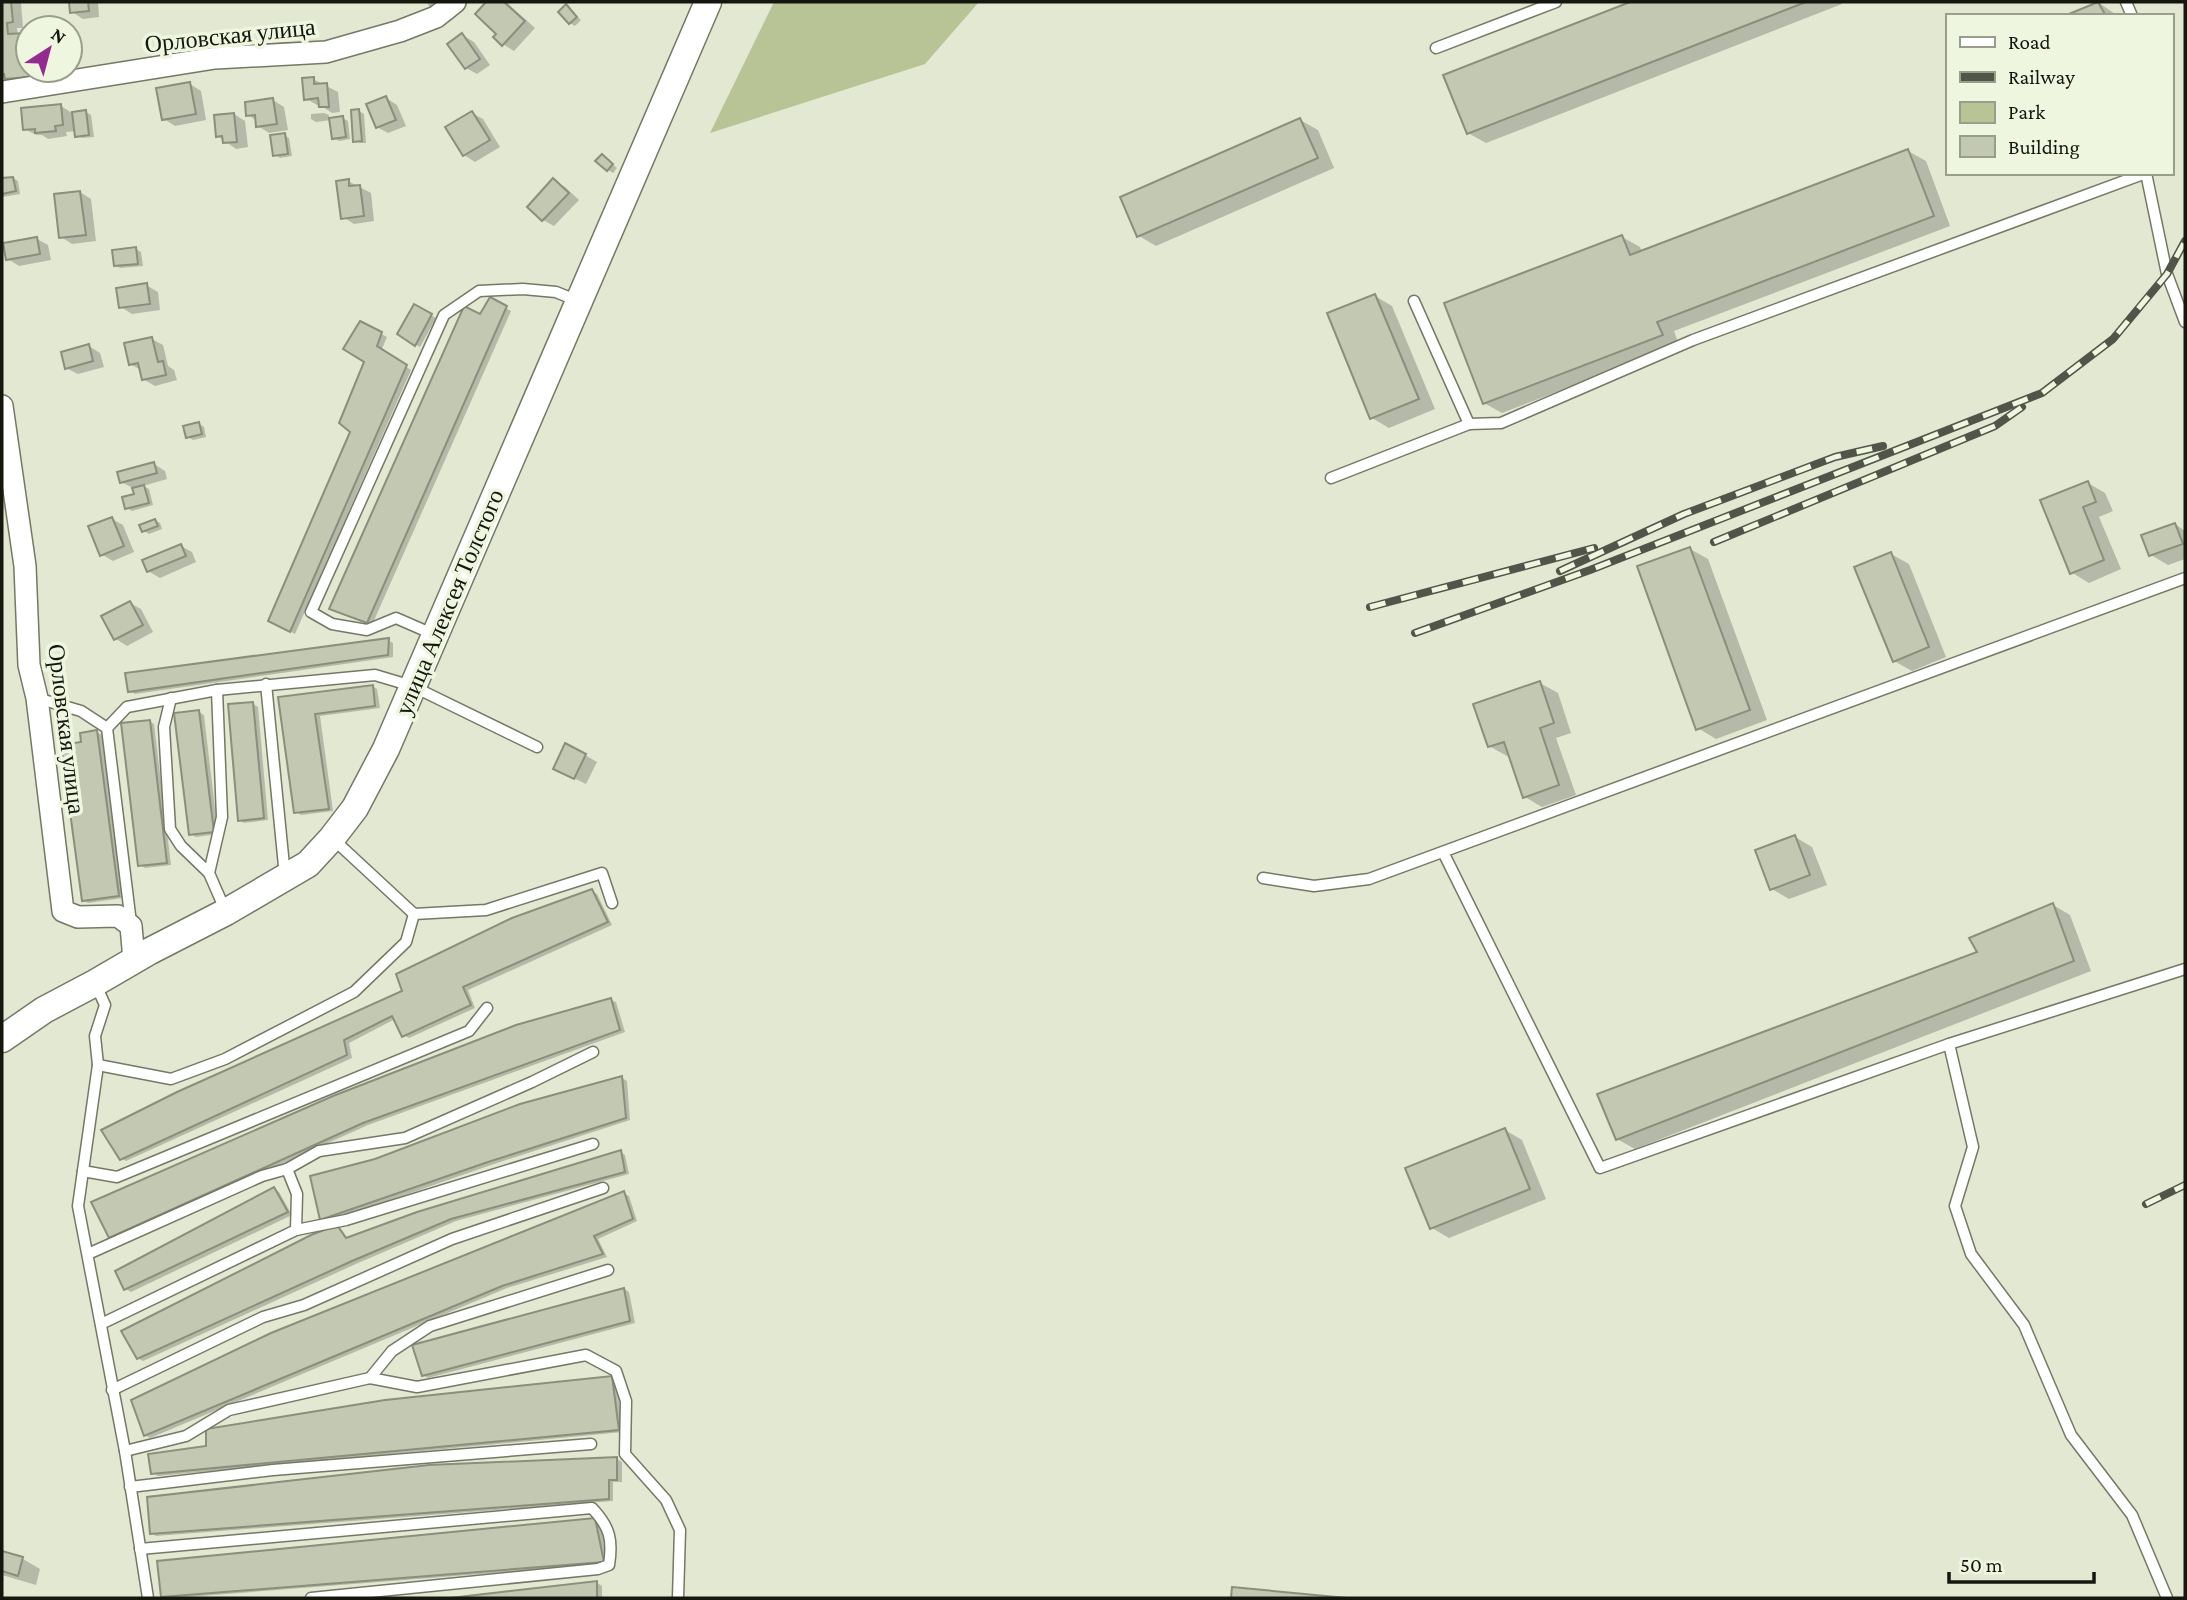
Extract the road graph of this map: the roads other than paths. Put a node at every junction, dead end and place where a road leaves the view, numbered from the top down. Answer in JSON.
{"nodes":[{"id":1,"x":455,"y":2,"type":"edge"},
{"id":2,"x":708,"y":2,"type":"edge"},
{"id":3,"x":1556,"y":2,"type":"edge"},
{"id":4,"x":1436,"y":48,"type":"dead end"},
{"id":5,"x":2,"y":92,"type":"edge"},
{"id":6,"x":2141,"y":175,"type":"edge"},
{"id":7,"x":2146,"y":175,"type":"edge"},
{"id":8,"x":1414,"y":301,"type":"dead end"},
{"id":9,"x":579,"y":302,"type":"junction"},
{"id":10,"x":2185,"y":322,"type":"edge"},
{"id":11,"x":2,"y":406,"type":"edge"},
{"id":12,"x":1469,"y":424,"type":"junction"},
{"id":13,"x":1331,"y":478,"type":"dead end"},
{"id":14,"x":2185,"y":578,"type":"edge"},
{"id":15,"x":435,"y":635,"type":"junction"},
{"id":16,"x":266,"y":684,"type":"junction"},
{"id":17,"x":412,"y":686,"type":"junction"},
{"id":18,"x":216,"y":690,"type":"junction"},
{"id":19,"x":37,"y":698,"type":"junction"},
{"id":20,"x":171,"y":698,"type":"junction"},
{"id":21,"x":107,"y":728,"type":"junction"},
{"id":22,"x":537,"y":747,"type":"dead end"},
{"id":23,"x":332,"y":838,"type":"junction"},
{"id":24,"x":1443,"y":852,"type":"junction"},
{"id":25,"x":209,"y":873,"type":"junction"},
{"id":26,"x":285,"y":877,"type":"junction"},
{"id":27,"x":1263,"y":878,"type":"dead end"},
{"id":28,"x":612,"y":903,"type":"dead end"},
{"id":29,"x":226,"y":912,"type":"junction"},
{"id":30,"x":414,"y":914,"type":"junction"},
{"id":31,"x":131,"y":926,"type":"junction"},
{"id":32,"x":134,"y":960,"type":"junction"},
{"id":33,"x":2185,"y":969,"type":"edge"},
{"id":34,"x":95,"y":983,"type":"junction"},
{"id":35,"x":487,"y":1008,"type":"dead end"},
{"id":36,"x":2,"y":1039,"type":"edge"},
{"id":37,"x":1949,"y":1044,"type":"junction"},
{"id":38,"x":593,"y":1052,"type":"dead end"},
{"id":39,"x":98,"y":1065,"type":"junction"},
{"id":40,"x":593,"y":1144,"type":"dead end"},
{"id":41,"x":288,"y":1169,"type":"junction"},
{"id":42,"x":83,"y":1171,"type":"junction"},
{"id":43,"x":603,"y":1188,"type":"dead end"},
{"id":44,"x":296,"y":1230,"type":"junction"},
{"id":45,"x":88,"y":1254,"type":"junction"},
{"id":46,"x":608,"y":1269,"type":"dead end"},
{"id":47,"x":101,"y":1324,"type":"junction"},
{"id":48,"x":370,"y":1378,"type":"junction"},
{"id":49,"x":112,"y":1390,"type":"junction"},
{"id":50,"x":591,"y":1444,"type":"dead end"},
{"id":51,"x":125,"y":1451,"type":"junction"},
{"id":52,"x":130,"y":1487,"type":"junction"},
{"id":53,"x":140,"y":1549,"type":"junction"},
{"id":54,"x":148,"y":1598,"type":"edge"},
{"id":55,"x":311,"y":1598,"type":"edge"},
{"id":56,"x":677,"y":1598,"type":"edge"},
{"id":57,"x":2167,"y":1598,"type":"edge"}],
"edges":[{"from":1,"to":5,"type":"street","name":"Орловская улица"},
{"from":2,"to":9,"type":"street","name":"улица Алексея Толстого"},
{"from":3,"to":4,"type":"lane"},
{"from":6,"to":12,"type":"lane"},
{"from":7,"to":10,"type":"lane"},
{"from":8,"to":12,"type":"lane"},
{"from":9,"to":15,"type":"street","name":"улица Алексея Толстого"},
{"from":9,"to":15,"type":"lane"},
{"from":11,"to":19,"type":"street","name":"Орловская улица"},
{"from":12,"to":13,"type":"lane"},
{"from":14,"to":24,"type":"lane"},
{"from":15,"to":17,"type":"street","name":"улица Алексея Толстого"},
{"from":16,"to":17,"type":"lane"},
{"from":16,"to":18,"type":"lane"},
{"from":16,"to":26,"type":"lane"},
{"from":17,"to":22,"type":"lane"},
{"from":17,"to":23,"type":"street","name":"улица Алексея Толстого"},
{"from":18,"to":20,"type":"lane"},
{"from":18,"to":25,"type":"lane"},
{"from":19,"to":21,"type":"lane"},
{"from":19,"to":31,"type":"street","name":"Орловская улица"},
{"from":20,"to":21,"type":"lane"},
{"from":20,"to":25,"type":"lane"},
{"from":21,"to":31,"type":"lane"},
{"from":23,"to":26,"type":"street","name":"улица Алексея Толстого"},
{"from":23,"to":30,"type":"lane"},
{"from":24,"to":27,"type":"lane"},
{"from":24,"to":37,"type":"lane"},
{"from":25,"to":29,"type":"lane"},
{"from":26,"to":29,"type":"street","name":"улица Алексея Толстого"},
{"from":28,"to":30,"type":"lane"},
{"from":29,"to":32,"type":"street","name":"улица Алексея Толстого"},
{"from":30,"to":39,"type":"lane"},
{"from":31,"to":32,"type":"street"},
{"from":32,"to":34,"type":"street","name":"улица Алексея Толстого"},
{"from":33,"to":37,"type":"lane"},
{"from":34,"to":36,"type":"street","name":"улица Алексея Толстого"},
{"from":34,"to":39,"type":"lane"},
{"from":35,"to":42,"type":"lane"},
{"from":37,"to":57,"type":"lane"},
{"from":38,"to":41,"type":"lane"},
{"from":39,"to":42,"type":"lane"},
{"from":40,"to":44,"type":"lane"},
{"from":41,"to":44,"type":"lane"},
{"from":41,"to":45,"type":"lane"},
{"from":42,"to":45,"type":"lane"},
{"from":43,"to":49,"type":"lane"},
{"from":44,"to":47,"type":"lane"},
{"from":45,"to":47,"type":"lane"},
{"from":46,"to":48,"type":"lane"},
{"from":47,"to":49,"type":"lane"},
{"from":48,"to":51,"type":"lane"},
{"from":48,"to":56,"type":"lane"},
{"from":49,"to":51,"type":"lane"},
{"from":50,"to":52,"type":"lane"},
{"from":51,"to":52,"type":"lane"},
{"from":52,"to":53,"type":"lane"},
{"from":53,"to":54,"type":"lane"},
{"from":53,"to":55,"type":"lane"}]}
